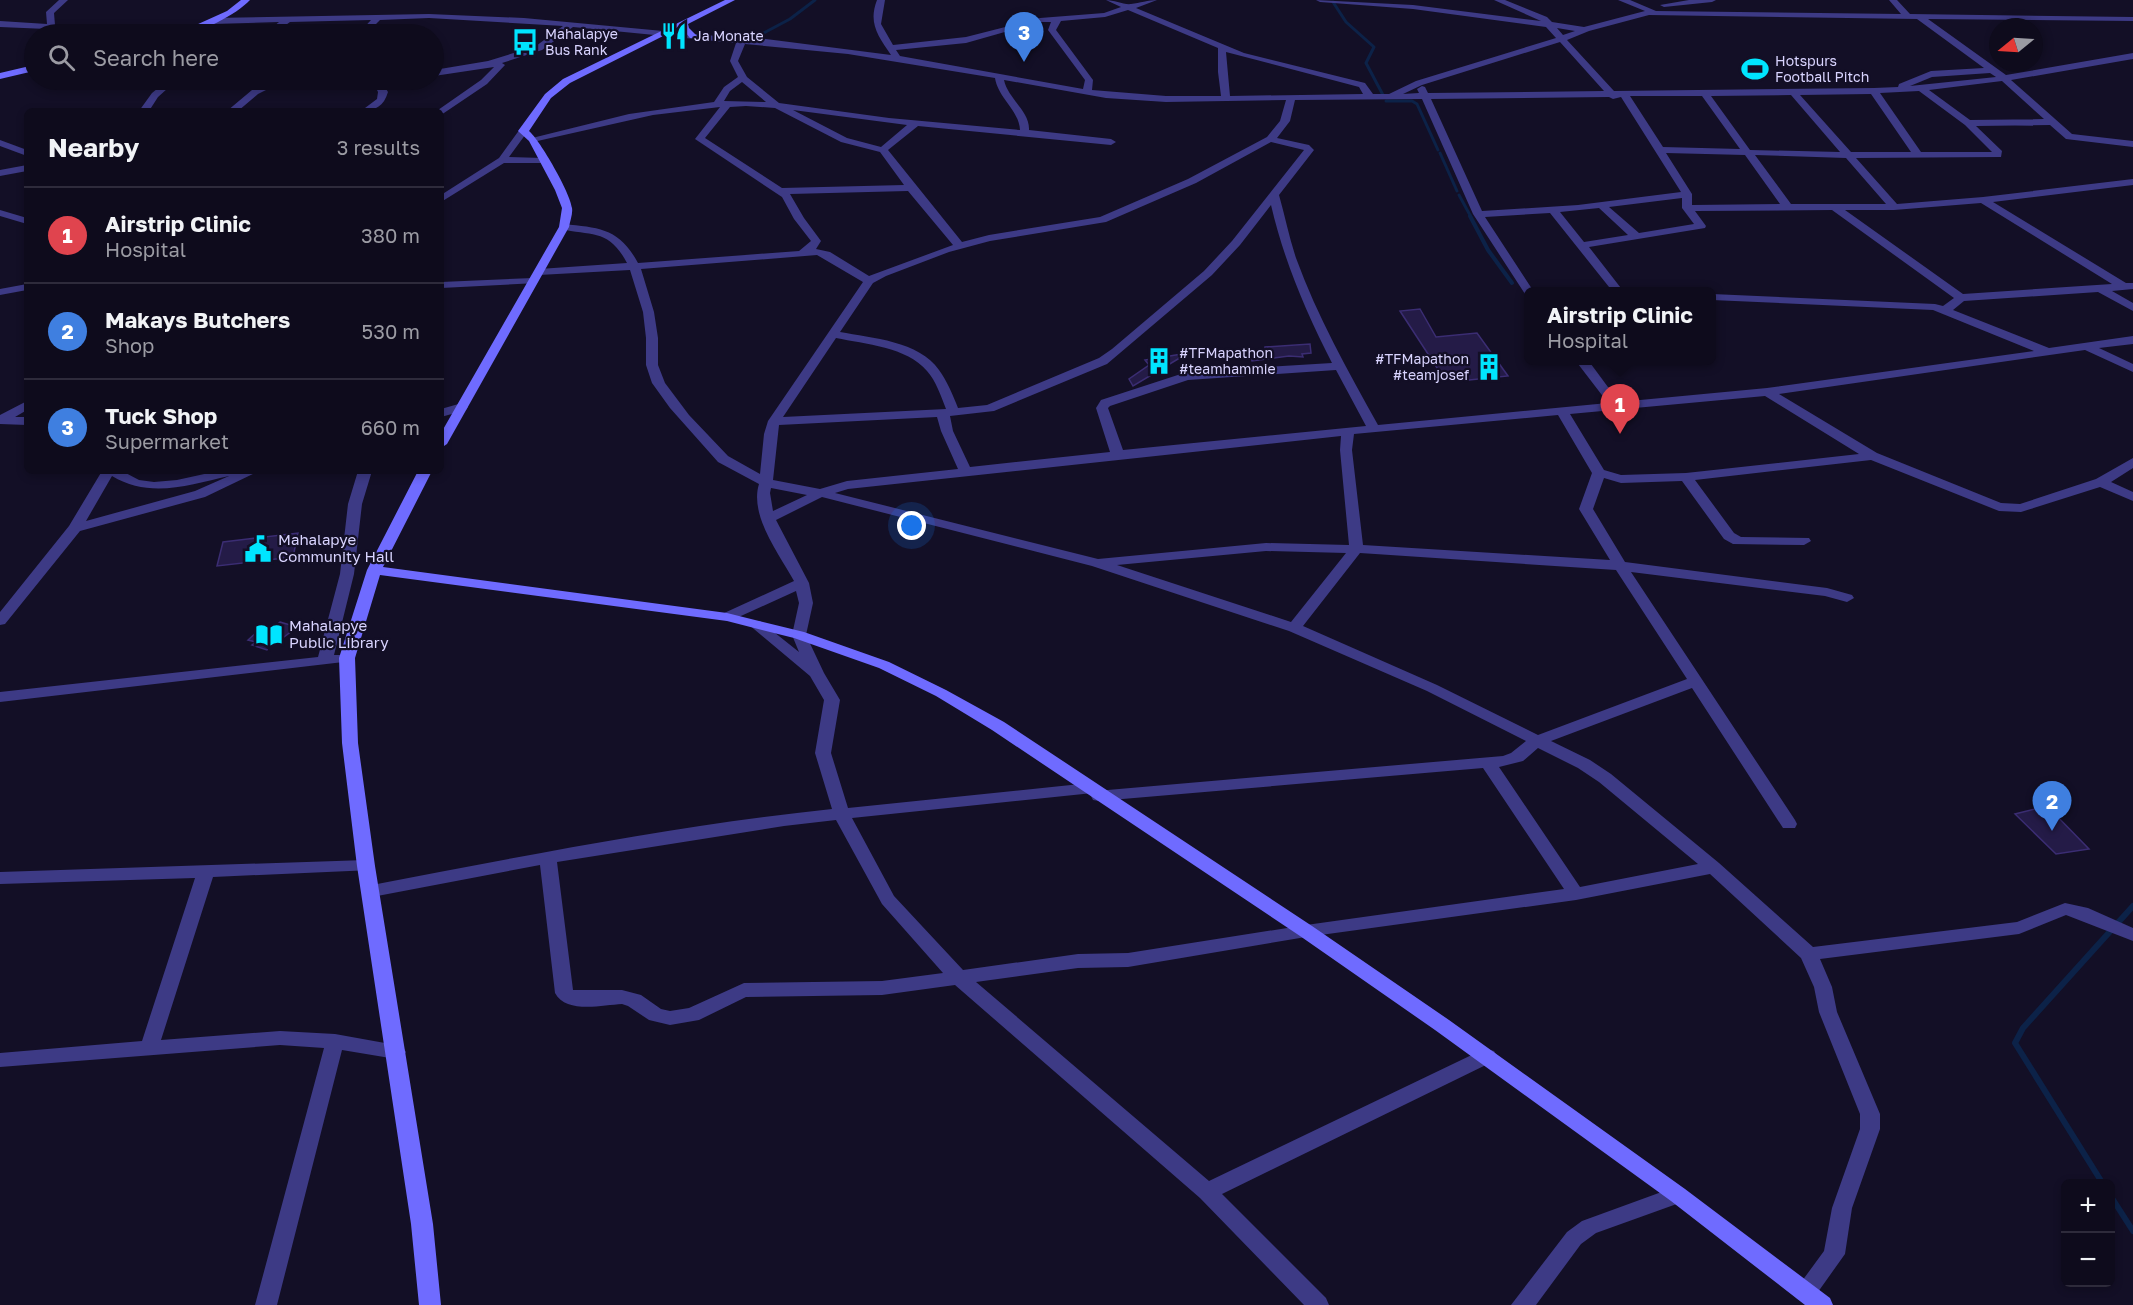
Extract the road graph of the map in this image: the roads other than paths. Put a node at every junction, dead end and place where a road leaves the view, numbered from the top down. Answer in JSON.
{"nodes":[{"id":1,"x":64,"y":0,"type":"edge"},
{"id":2,"x":237,"y":0,"type":"edge"},
{"id":3,"x":246,"y":0,"type":"edge"},
{"id":4,"x":731,"y":0,"type":"edge"},
{"id":5,"x":881,"y":0,"type":"edge"},
{"id":6,"x":1110,"y":0,"type":"edge"},
{"id":7,"x":1153,"y":0,"type":"edge"},
{"id":8,"x":1320,"y":0,"type":"edge"},
{"id":9,"x":1498,"y":0,"type":"edge"},
{"id":10,"x":1622,"y":0,"type":"edge"},
{"id":11,"x":1712,"y":0,"type":"edge"},
{"id":12,"x":1893,"y":0,"type":"edge"},
{"id":13,"x":1386,"y":3,"type":"edge"},
{"id":14,"x":1128,"y":8,"type":"junction"},
{"id":15,"x":1653,"y":8,"type":"edge"},
{"id":16,"x":1908,"y":16,"type":"junction"},
{"id":17,"x":378,"y":17,"type":"junction"},
{"id":18,"x":1920,"y":17,"type":"junction"},
{"id":19,"x":1059,"y":18,"type":"junction"},
{"id":20,"x":215,"y":19,"type":"junction"},
{"id":21,"x":288,"y":19,"type":"junction"},
{"id":22,"x":2133,"y":19,"type":"edge"},
{"id":23,"x":684,"y":23,"type":"junction"},
{"id":24,"x":0,"y":24,"type":"edge"},
{"id":25,"x":52,"y":24,"type":"edge"},
{"id":26,"x":204,"y":24,"type":"edge"},
{"id":27,"x":281,"y":24,"type":"edge"},
{"id":28,"x":371,"y":24,"type":"edge"},
{"id":29,"x":572,"y":24,"type":"junction"},
{"id":30,"x":1552,"y":25,"type":"junction"},
{"id":31,"x":24,"y":27,"type":"edge"},
{"id":32,"x":1586,"y":29,"type":"junction"},
{"id":33,"x":662,"y":33,"type":"junction"},
{"id":34,"x":693,"y":36,"type":"junction"},
{"id":35,"x":742,"y":39,"type":"junction"},
{"id":36,"x":1562,"y":39,"type":"junction"},
{"id":37,"x":1222,"y":47,"type":"junction"},
{"id":38,"x":891,"y":48,"type":"junction"},
{"id":39,"x":2133,"y":56,"type":"edge"},
{"id":40,"x":897,"y":58,"type":"junction"},
{"id":41,"x":488,"y":64,"type":"junction"},
{"id":42,"x":1989,"y":67,"type":"edge"},
{"id":43,"x":24,"y":70,"type":"edge"},
{"id":44,"x":1989,"y":70,"type":"edge"},
{"id":45,"x":444,"y":71,"type":"edge"},
{"id":46,"x":1996,"y":72,"type":"edge"},
{"id":47,"x":0,"y":76,"type":"edge"},
{"id":48,"x":999,"y":77,"type":"junction"},
{"id":49,"x":743,"y":78,"type":"junction"},
{"id":50,"x":2006,"y":80,"type":"junction"},
{"id":51,"x":1419,"y":83,"type":"junction"},
{"id":52,"x":1922,"y":89,"type":"junction"},
{"id":53,"x":160,"y":90,"type":"edge"},
{"id":54,"x":257,"y":90,"type":"edge"},
{"id":55,"x":381,"y":90,"type":"edge"},
{"id":56,"x":1888,"y":90,"type":"junction"},
{"id":57,"x":1874,"y":91,"type":"junction"},
{"id":58,"x":1087,"y":92,"type":"junction"},
{"id":59,"x":1794,"y":93,"type":"junction"},
{"id":60,"x":1705,"y":94,"type":"junction"},
{"id":61,"x":1613,"y":96,"type":"junction"},
{"id":62,"x":1625,"y":96,"type":"junction"},
{"id":63,"x":1389,"y":97,"type":"junction"},
{"id":64,"x":1425,"y":97,"type":"junction"},
{"id":65,"x":1291,"y":98,"type":"junction"},
{"id":66,"x":1370,"y":98,"type":"junction"},
{"id":67,"x":1226,"y":99,"type":"junction"},
{"id":68,"x":723,"y":104,"type":"junction"},
{"id":69,"x":776,"y":105,"type":"junction"},
{"id":70,"x":146,"y":108,"type":"edge"},
{"id":71,"x":236,"y":108,"type":"edge"},
{"id":72,"x":370,"y":108,"type":"edge"},
{"id":73,"x":444,"y":110,"type":"edge"},
{"id":74,"x":2053,"y":122,"type":"junction"},
{"id":75,"x":916,"y":123,"type":"junction"},
{"id":76,"x":1968,"y":123,"type":"junction"},
{"id":77,"x":523,"y":131,"type":"junction"},
{"id":78,"x":1024,"y":132,"type":"junction"},
{"id":79,"x":533,"y":139,"type":"junction"},
{"id":80,"x":1270,"y":139,"type":"junction"},
{"id":81,"x":1111,"y":142,"type":"dead end"},
{"id":82,"x":0,"y":143,"type":"edge"},
{"id":83,"x":2133,"y":144,"type":"edge"},
{"id":84,"x":882,"y":150,"type":"junction"},
{"id":85,"x":1659,"y":150,"type":"junction"},
{"id":86,"x":1747,"y":151,"type":"junction"},
{"id":87,"x":24,"y":152,"type":"edge"},
{"id":88,"x":1846,"y":155,"type":"junction"},
{"id":89,"x":1919,"y":156,"type":"junction"},
{"id":90,"x":502,"y":160,"type":"junction"},
{"id":91,"x":543,"y":160,"type":"junction"},
{"id":92,"x":24,"y":169,"type":"edge"},
{"id":93,"x":0,"y":173,"type":"edge"},
{"id":94,"x":2133,"y":182,"type":"edge"},
{"id":95,"x":911,"y":188,"type":"junction"},
{"id":96,"x":782,"y":191,"type":"junction"},
{"id":97,"x":1687,"y":194,"type":"junction"},
{"id":98,"x":1274,"y":196,"type":"junction"},
{"id":99,"x":444,"y":197,"type":"edge"},
{"id":100,"x":1983,"y":200,"type":"junction"},
{"id":101,"x":1602,"y":206,"type":"junction"},
{"id":102,"x":1894,"y":207,"type":"junction"},
{"id":103,"x":1687,"y":208,"type":"junction"},
{"id":104,"x":1836,"y":208,"type":"junction"},
{"id":105,"x":1789,"y":209,"type":"junction"},
{"id":106,"x":1553,"y":210,"type":"junction"},
{"id":107,"x":0,"y":213,"type":"edge"},
{"id":108,"x":1478,"y":214,"type":"junction"},
{"id":109,"x":24,"y":220,"type":"edge"},
{"id":110,"x":564,"y":227,"type":"junction"},
{"id":111,"x":1637,"y":237,"type":"junction"},
{"id":112,"x":959,"y":245,"type":"junction"},
{"id":113,"x":1584,"y":245,"type":"junction"},
{"id":114,"x":803,"y":252,"type":"junction"},
{"id":115,"x":635,"y":266,"type":"junction"},
{"id":116,"x":536,"y":277,"type":"junction"},
{"id":117,"x":869,"y":281,"type":"junction"},
{"id":118,"x":444,"y":285,"type":"edge"},
{"id":119,"x":2129,"y":286,"type":"edge"},
{"id":120,"x":1526,"y":287,"type":"edge"},
{"id":121,"x":1616,"y":287,"type":"edge"},
{"id":122,"x":24,"y":288,"type":"edge"},
{"id":123,"x":2101,"y":288,"type":"junction"},
{"id":124,"x":0,"y":292,"type":"edge"},
{"id":125,"x":1716,"y":297,"type":"edge"},
{"id":126,"x":1961,"y":298,"type":"junction"},
{"id":127,"x":2133,"y":308,"type":"edge"},
{"id":128,"x":1946,"y":310,"type":"junction"},
{"id":129,"x":835,"y":334,"type":"junction"},
{"id":130,"x":2133,"y":340,"type":"edge"},
{"id":131,"x":2086,"y":347,"type":"junction"},
{"id":132,"x":2050,"y":353,"type":"junction"},
{"id":133,"x":1585,"y":365,"type":"edge"},
{"id":134,"x":1340,"y":366,"type":"junction"},
{"id":135,"x":2133,"y":368,"type":"edge"},
{"id":136,"x":1767,"y":392,"type":"junction"},
{"id":137,"x":1616,"y":406,"type":"junction"},
{"id":138,"x":24,"y":407,"type":"edge"},
{"id":139,"x":462,"y":407,"type":"junction"},
{"id":140,"x":444,"y":412,"type":"edge"},
{"id":141,"x":948,"y":413,"type":"junction"},
{"id":142,"x":1563,"y":413,"type":"junction"},
{"id":143,"x":24,"y":421,"type":"edge"},
{"id":144,"x":774,"y":421,"type":"junction"},
{"id":145,"x":1375,"y":430,"type":"junction"},
{"id":146,"x":1348,"y":432,"type":"junction"},
{"id":147,"x":444,"y":439,"type":"edge"},
{"id":148,"x":1118,"y":454,"type":"junction"},
{"id":149,"x":1872,"y":456,"type":"junction"},
{"id":150,"x":2133,"y":462,"type":"edge"},
{"id":151,"x":966,"y":471,"type":"junction"},
{"id":152,"x":1599,"y":473,"type":"junction"},
{"id":153,"x":109,"y":474,"type":"edge"},
{"id":154,"x":118,"y":474,"type":"edge"},
{"id":155,"x":219,"y":474,"type":"edge"},
{"id":156,"x":245,"y":474,"type":"edge"},
{"id":157,"x":364,"y":474,"type":"edge"},
{"id":158,"x":423,"y":474,"type":"edge"},
{"id":159,"x":1686,"y":477,"type":"junction"},
{"id":160,"x":2101,"y":482,"type":"junction"},
{"id":161,"x":766,"y":483,"type":"junction"},
{"id":162,"x":820,"y":493,"type":"junction"},
{"id":163,"x":2133,"y":497,"type":"edge"},
{"id":164,"x":768,"y":519,"type":"junction"},
{"id":165,"x":75,"y":528,"type":"junction"},
{"id":166,"x":1804,"y":541,"type":"dead end"},
{"id":167,"x":1356,"y":549,"type":"junction"},
{"id":168,"x":1097,"y":562,"type":"junction"},
{"id":169,"x":1620,"y":565,"type":"junction"},
{"id":170,"x":374,"y":570,"type":"junction"},
{"id":171,"x":802,"y":583,"type":"junction"},
{"id":172,"x":1847,"y":598,"type":"dead end"},
{"id":173,"x":727,"y":617,"type":"junction"},
{"id":174,"x":0,"y":621,"type":"edge"},
{"id":175,"x":755,"y":624,"type":"junction"},
{"id":176,"x":1294,"y":628,"type":"junction"},
{"id":177,"x":799,"y":635,"type":"junction"},
{"id":178,"x":347,"y":658,"type":"junction"},
{"id":179,"x":325,"y":661,"type":"junction"},
{"id":180,"x":816,"y":674,"type":"junction"},
{"id":181,"x":1696,"y":681,"type":"junction"},
{"id":182,"x":0,"y":697,"type":"edge"},
{"id":183,"x":1536,"y":741,"type":"junction"},
{"id":184,"x":1489,"y":764,"type":"junction"},
{"id":185,"x":1095,"y":792,"type":"junction"},
{"id":186,"x":842,"y":815,"type":"junction"},
{"id":187,"x":1789,"y":824,"type":"dead end"},
{"id":188,"x":549,"y":858,"type":"junction"},
{"id":189,"x":366,"y":866,"type":"junction"},
{"id":190,"x":1713,"y":867,"type":"junction"},
{"id":191,"x":206,"y":872,"type":"junction"},
{"id":192,"x":0,"y":878,"type":"edge"},
{"id":193,"x":372,"y":891,"type":"junction"},
{"id":194,"x":1576,"y":894,"type":"junction"},
{"id":195,"x":1306,"y":931,"type":"junction"},
{"id":196,"x":2133,"y":935,"type":"edge"},
{"id":197,"x":1809,"y":954,"type":"junction"},
{"id":198,"x":958,"y":977,"type":"junction"},
{"id":199,"x":335,"y":1041,"type":"junction"},
{"id":200,"x":148,"y":1048,"type":"junction"},
{"id":201,"x":396,"y":1052,"type":"junction"},
{"id":202,"x":1487,"y":1056,"type":"junction"},
{"id":203,"x":0,"y":1060,"type":"edge"},
{"id":204,"x":1207,"y":1192,"type":"junction"},
{"id":205,"x":1678,"y":1195,"type":"junction"},
{"id":206,"x":1806,"y":1292,"type":"junction"},
{"id":207,"x":266,"y":1305,"type":"edge"},
{"id":208,"x":430,"y":1305,"type":"edge"},
{"id":209,"x":1318,"y":1305,"type":"edge"},
{"id":210,"x":1522,"y":1305,"type":"edge"},
{"id":211,"x":1822,"y":1305,"type":"edge"}],
"edges":[{"from":1,"to":25,"type":"street"},
{"from":2,"to":20,"type":"main road"},
{"from":3,"to":20,"type":"main road"},
{"from":4,"to":23,"type":"main road"},
{"from":5,"to":38,"type":"street"},
{"from":6,"to":14,"type":"street"},
{"from":7,"to":14,"type":"street"},
{"from":8,"to":13,"type":"street"},
{"from":9,"to":30,"type":"street"},
{"from":10,"to":15,"type":"street"},
{"from":11,"to":15,"type":"street"},
{"from":12,"to":16,"type":"street"},
{"from":13,"to":30,"type":"street"},
{"from":14,"to":19,"type":"street"},
{"from":14,"to":37,"type":"street"},
{"from":15,"to":16,"type":"street"},
{"from":15,"to":32,"type":"street"},
{"from":16,"to":18,"type":"street"},
{"from":17,"to":21,"type":"street"},
{"from":17,"to":28,"type":"street"},
{"from":17,"to":29,"type":"street"},
{"from":18,"to":22,"type":"street"},
{"from":18,"to":42,"type":"street"},
{"from":19,"to":38,"type":"street"},
{"from":19,"to":58,"type":"street"},
{"from":20,"to":21,"type":"street"},
{"from":20,"to":26,"type":"main road"},
{"from":21,"to":27,"type":"street"},
{"from":23,"to":33,"type":"main road"},
{"from":23,"to":34,"type":"main road"},
{"from":24,"to":31,"type":"street"},
{"from":29,"to":33,"type":"street"},
{"from":29,"to":41,"type":"street"},
{"from":30,"to":32,"type":"street"},
{"from":30,"to":36,"type":"street"},
{"from":32,"to":36,"type":"street"},
{"from":33,"to":34,"type":"street"},
{"from":33,"to":77,"type":"main road"},
{"from":34,"to":35,"type":"street"},
{"from":35,"to":40,"type":"street"},
{"from":35,"to":49,"type":"street"},
{"from":36,"to":51,"type":"street"},
{"from":36,"to":61,"type":"street"},
{"from":37,"to":66,"type":"street"},
{"from":37,"to":67,"type":"street"},
{"from":38,"to":40,"type":"street"},
{"from":39,"to":50,"type":"street"},
{"from":40,"to":48,"type":"street"},
{"from":41,"to":45,"type":"street"},
{"from":41,"to":73,"type":"street"},
{"from":43,"to":47,"type":"main road"},
{"from":44,"to":56,"type":"street"},
{"from":46,"to":50,"type":"street"},
{"from":48,"to":58,"type":"street"},
{"from":48,"to":78,"type":"street"},
{"from":49,"to":68,"type":"street"},
{"from":49,"to":69,"type":"street"},
{"from":50,"to":52,"type":"street"},
{"from":50,"to":74,"type":"street"},
{"from":51,"to":63,"type":"street"},
{"from":51,"to":64,"type":"street"},
{"from":52,"to":56,"type":"street"},
{"from":52,"to":76,"type":"street"},
{"from":53,"to":70,"type":"street"},
{"from":54,"to":71,"type":"street"},
{"from":55,"to":72,"type":"street"},
{"from":56,"to":57,"type":"street"},
{"from":57,"to":59,"type":"street"},
{"from":57,"to":89,"type":"street"},
{"from":58,"to":67,"type":"street"},
{"from":59,"to":60,"type":"street"},
{"from":59,"to":88,"type":"street"},
{"from":60,"to":62,"type":"street"},
{"from":60,"to":86,"type":"street"},
{"from":61,"to":62,"type":"street"},
{"from":61,"to":64,"type":"street"},
{"from":62,"to":85,"type":"street"},
{"from":63,"to":64,"type":"street"},
{"from":63,"to":66,"type":"street"},
{"from":64,"to":108,"type":"street"},
{"from":65,"to":66,"type":"street"},
{"from":65,"to":67,"type":"street"},
{"from":65,"to":80,"type":"street"},
{"from":68,"to":69,"type":"street"},
{"from":68,"to":79,"type":"street"},
{"from":68,"to":96,"type":"street"},
{"from":69,"to":75,"type":"street"},
{"from":69,"to":84,"type":"street"},
{"from":74,"to":76,"type":"street"},
{"from":74,"to":83,"type":"street"},
{"from":75,"to":78,"type":"street"},
{"from":75,"to":84,"type":"street"},
{"from":76,"to":89,"type":"street"},
{"from":77,"to":79,"type":"main road"},
{"from":77,"to":90,"type":"street"},
{"from":78,"to":81,"type":"street"},
{"from":79,"to":91,"type":"main road"},
{"from":80,"to":98,"type":"street"},
{"from":80,"to":112,"type":"street"},
{"from":82,"to":87,"type":"street"},
{"from":84,"to":95,"type":"street"},
{"from":85,"to":86,"type":"street"},
{"from":85,"to":97,"type":"street"},
{"from":86,"to":88,"type":"street"},
{"from":86,"to":105,"type":"street"},
{"from":88,"to":89,"type":"street"},
{"from":88,"to":102,"type":"street"},
{"from":90,"to":91,"type":"street"},
{"from":90,"to":99,"type":"street"},
{"from":91,"to":110,"type":"main road"},
{"from":92,"to":93,"type":"street"},
{"from":94,"to":100,"type":"street"},
{"from":95,"to":96,"type":"street"},
{"from":95,"to":112,"type":"street"},
{"from":96,"to":114,"type":"street"},
{"from":97,"to":101,"type":"street"},
{"from":97,"to":103,"type":"street"},
{"from":98,"to":134,"type":"street"},
{"from":98,"to":141,"type":"street"},
{"from":100,"to":102,"type":"street"},
{"from":100,"to":119,"type":"street"},
{"from":101,"to":106,"type":"street"},
{"from":101,"to":111,"type":"street"},
{"from":102,"to":104,"type":"street"},
{"from":103,"to":105,"type":"street"},
{"from":103,"to":111,"type":"street"},
{"from":104,"to":105,"type":"street"},
{"from":104,"to":126,"type":"street"},
{"from":106,"to":108,"type":"street"},
{"from":106,"to":113,"type":"street"},
{"from":107,"to":109,"type":"street"},
{"from":108,"to":120,"type":"street"},
{"from":110,"to":115,"type":"street"},
{"from":110,"to":116,"type":"main road"},
{"from":111,"to":113,"type":"street"},
{"from":112,"to":117,"type":"street"},
{"from":113,"to":121,"type":"street"},
{"from":114,"to":115,"type":"street"},
{"from":114,"to":117,"type":"street"},
{"from":115,"to":116,"type":"street"},
{"from":115,"to":161,"type":"street"},
{"from":116,"to":118,"type":"street"},
{"from":116,"to":139,"type":"main road"},
{"from":117,"to":129,"type":"street"},
{"from":119,"to":123,"type":"street"},
{"from":122,"to":124,"type":"street"},
{"from":123,"to":126,"type":"street"},
{"from":123,"to":127,"type":"street"},
{"from":125,"to":128,"type":"street"},
{"from":126,"to":128,"type":"street"},
{"from":128,"to":132,"type":"street"},
{"from":129,"to":141,"type":"street"},
{"from":129,"to":144,"type":"street"},
{"from":130,"to":131,"type":"street"},
{"from":131,"to":132,"type":"street"},
{"from":131,"to":135,"type":"street"},
{"from":132,"to":136,"type":"street"},
{"from":133,"to":137,"type":"street"},
{"from":134,"to":145,"type":"street"},
{"from":134,"to":148,"type":"street"},
{"from":136,"to":137,"type":"street"},
{"from":136,"to":149,"type":"street"},
{"from":137,"to":142,"type":"street"},
{"from":138,"to":143,"type":"street"},
{"from":139,"to":140,"type":"street"},
{"from":139,"to":147,"type":"main road"},
{"from":141,"to":144,"type":"street"},
{"from":141,"to":151,"type":"street"},
{"from":142,"to":145,"type":"street"},
{"from":142,"to":152,"type":"street"},
{"from":144,"to":161,"type":"street"},
{"from":145,"to":146,"type":"street"},
{"from":146,"to":148,"type":"street"},
{"from":146,"to":167,"type":"street"},
{"from":148,"to":151,"type":"street"},
{"from":149,"to":159,"type":"street"},
{"from":149,"to":160,"type":"street"},
{"from":150,"to":160,"type":"street"},
{"from":151,"to":162,"type":"street"},
{"from":152,"to":159,"type":"street"},
{"from":152,"to":169,"type":"street"},
{"from":153,"to":165,"type":"street"},
{"from":154,"to":155,"type":"street"},
{"from":156,"to":165,"type":"street"},
{"from":157,"to":179,"type":"street"},
{"from":158,"to":170,"type":"main road"},
{"from":159,"to":166,"type":"street"},
{"from":160,"to":163,"type":"street"},
{"from":161,"to":162,"type":"street"},
{"from":161,"to":164,"type":"street"},
{"from":162,"to":164,"type":"street"},
{"from":162,"to":168,"type":"street"},
{"from":164,"to":171,"type":"street"},
{"from":165,"to":174,"type":"street"},
{"from":167,"to":168,"type":"street"},
{"from":167,"to":169,"type":"street"},
{"from":167,"to":176,"type":"street"},
{"from":168,"to":176,"type":"street"},
{"from":169,"to":172,"type":"street"},
{"from":169,"to":181,"type":"street"},
{"from":170,"to":173,"type":"main road"},
{"from":170,"to":178,"type":"main road"},
{"from":171,"to":173,"type":"street"},
{"from":171,"to":177,"type":"street"},
{"from":173,"to":175,"type":"main road"},
{"from":175,"to":177,"type":"main road"},
{"from":175,"to":180,"type":"street"},
{"from":176,"to":183,"type":"street"},
{"from":177,"to":180,"type":"street"},
{"from":177,"to":185,"type":"main road"},
{"from":178,"to":179,"type":"street"},
{"from":178,"to":189,"type":"main road"},
{"from":179,"to":182,"type":"street"},
{"from":180,"to":186,"type":"street"},
{"from":181,"to":183,"type":"street"},
{"from":181,"to":187,"type":"street"},
{"from":183,"to":184,"type":"street"},
{"from":183,"to":190,"type":"street"},
{"from":184,"to":185,"type":"street"},
{"from":184,"to":194,"type":"street"},
{"from":185,"to":186,"type":"street"},
{"from":185,"to":195,"type":"main road"},
{"from":186,"to":188,"type":"street"},
{"from":186,"to":198,"type":"street"},
{"from":188,"to":193,"type":"street"},
{"from":188,"to":198,"type":"street"},
{"from":189,"to":191,"type":"street"},
{"from":189,"to":193,"type":"main road"},
{"from":190,"to":194,"type":"street"},
{"from":190,"to":197,"type":"street"},
{"from":191,"to":192,"type":"street"},
{"from":191,"to":200,"type":"street"},
{"from":193,"to":201,"type":"main road"},
{"from":194,"to":195,"type":"street"},
{"from":195,"to":198,"type":"street"},
{"from":195,"to":202,"type":"main road"},
{"from":196,"to":197,"type":"street"},
{"from":197,"to":206,"type":"street"},
{"from":198,"to":204,"type":"street"},
{"from":199,"to":200,"type":"street"},
{"from":199,"to":201,"type":"street"},
{"from":199,"to":207,"type":"street"},
{"from":200,"to":203,"type":"street"},
{"from":201,"to":208,"type":"main road"},
{"from":202,"to":204,"type":"street"},
{"from":202,"to":205,"type":"main road"},
{"from":204,"to":209,"type":"street"},
{"from":205,"to":206,"type":"main road"},
{"from":205,"to":210,"type":"street"},
{"from":206,"to":211,"type":"main road"}]}
